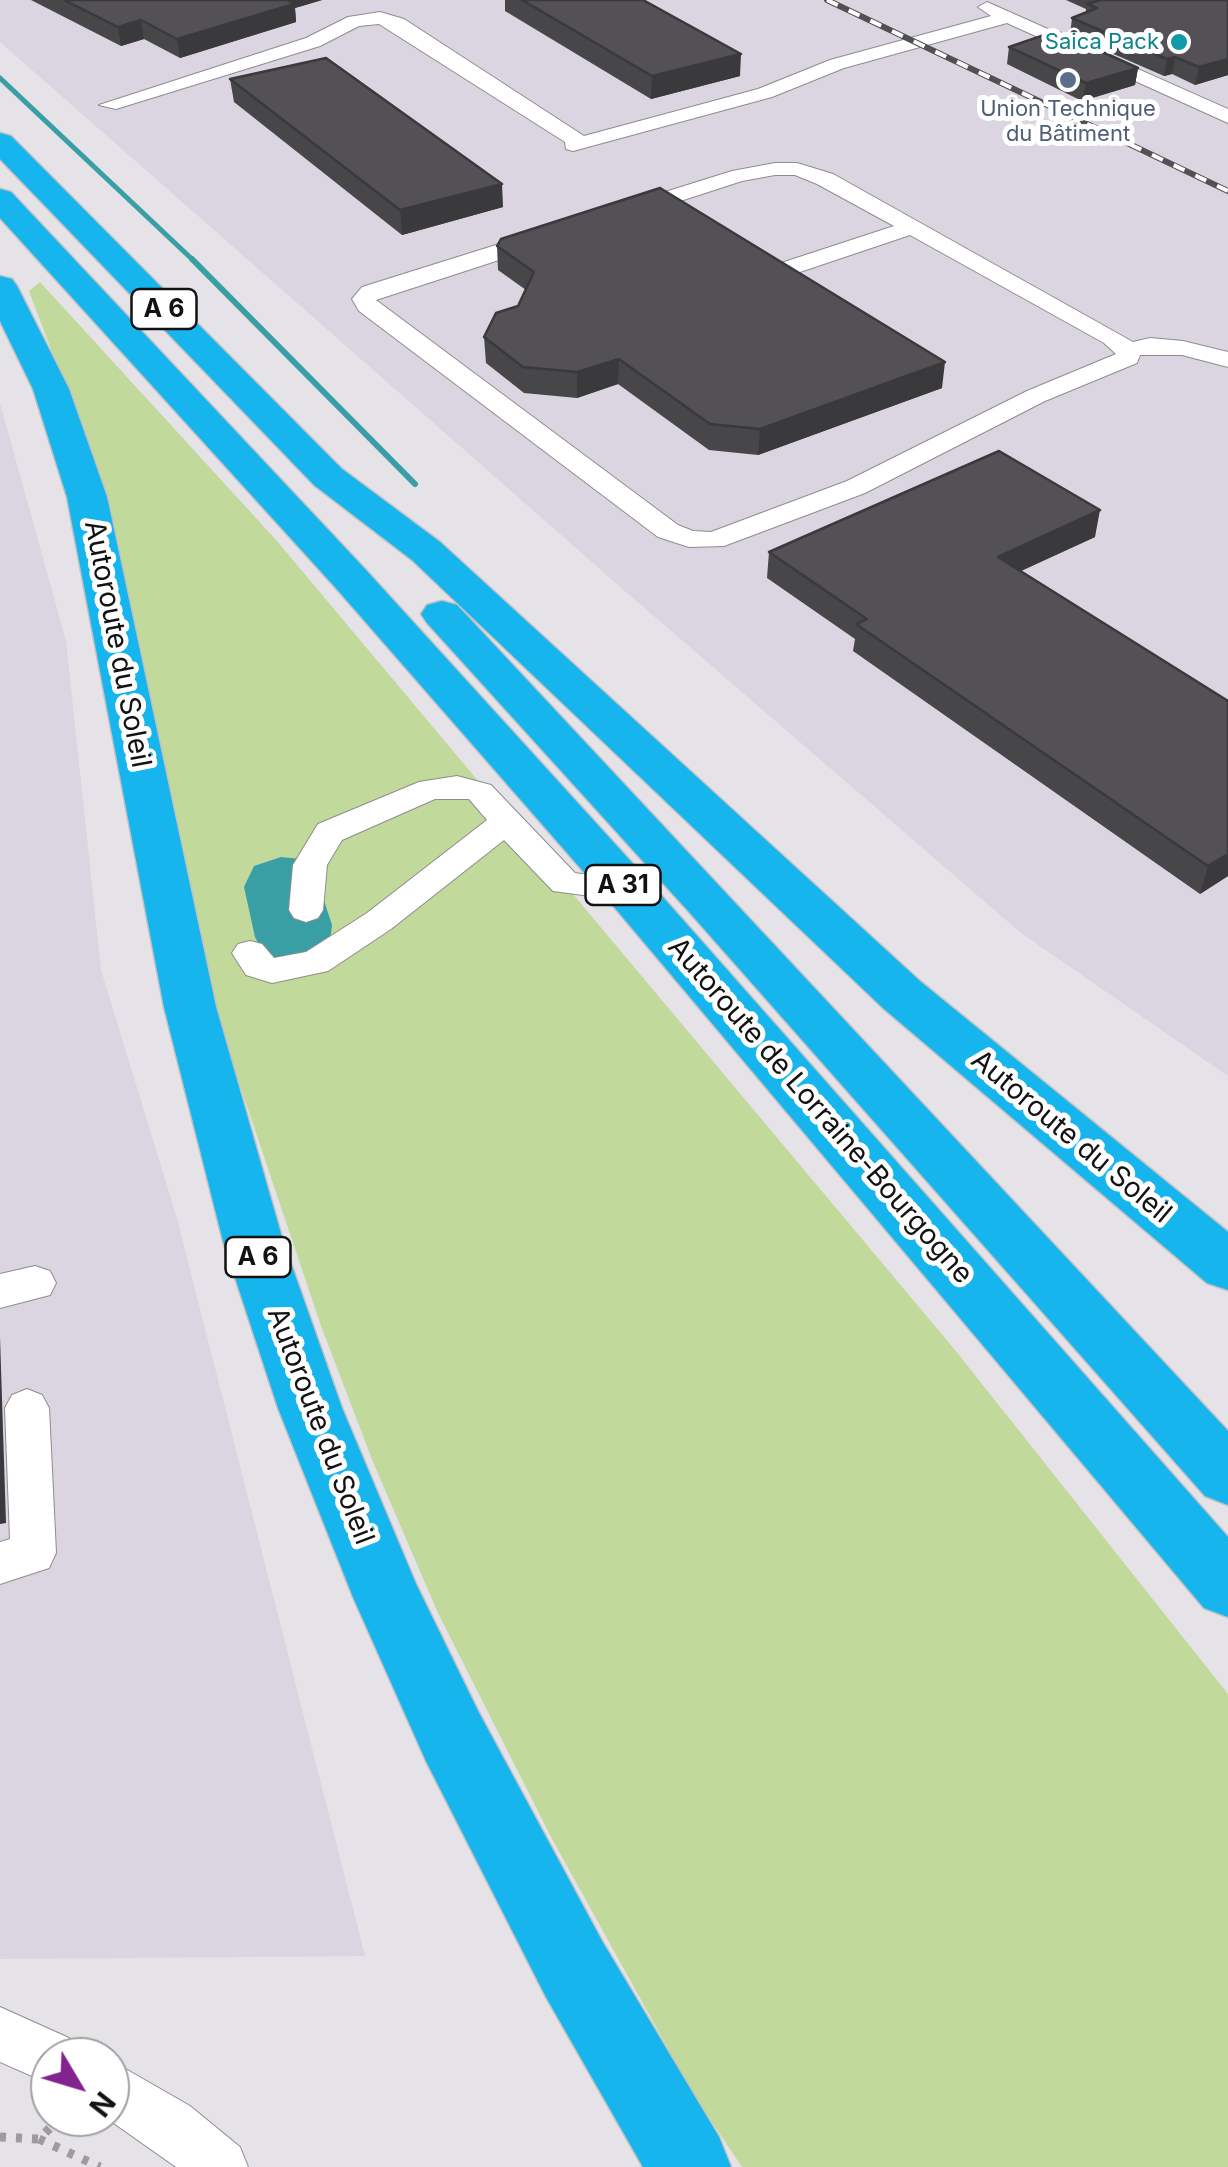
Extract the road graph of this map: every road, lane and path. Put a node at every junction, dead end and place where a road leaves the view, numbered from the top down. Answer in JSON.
{"nodes":[{"id":1,"x":971,"y":0,"type":"edge"},
{"id":2,"x":1014,"y":8,"type":"edge"},
{"id":3,"x":1070,"y":22,"type":"edge"},
{"id":4,"x":1212,"y":90,"type":"edge"},
{"id":5,"x":1186,"y":98,"type":"junction"},
{"id":6,"x":109,"y":105,"type":"dead end"},
{"id":7,"x":1228,"y":117,"type":"edge"},
{"id":8,"x":0,"y":142,"type":"edge"},
{"id":9,"x":0,"y":199,"type":"edge"},
{"id":10,"x":912,"y":227,"type":"junction"},
{"id":11,"x":786,"y":269,"type":"edge"},
{"id":12,"x":0,"y":286,"type":"edge"},
{"id":13,"x":1128,"y":350,"type":"junction"},
{"id":14,"x":1228,"y":360,"type":"edge"},
{"id":15,"x":328,"y":477,"type":"junction"},
{"id":16,"x":506,"y":822,"type":"junction"},
{"id":17,"x":628,"y":890,"type":"junction"},
{"id":18,"x":306,"y":910,"type":"dead end"},
{"id":19,"x":250,"y":953,"type":"dead end"},
{"id":20,"x":1228,"y":1266,"type":"edge"},
{"id":21,"x":27,"y":1408,"type":"dead end"},
{"id":22,"x":1228,"y":1476,"type":"edge"},
{"id":23,"x":0,"y":1563,"type":"edge"},
{"id":24,"x":1228,"y":1586,"type":"edge"},
{"id":25,"x":0,"y":2034,"type":"edge"},
{"id":26,"x":30,"y":2048,"type":"edge"},
{"id":27,"x":130,"y":2101,"type":"edge"},
{"id":28,"x":0,"y":2137,"type":"edge"},
{"id":29,"x":42,"y":2137,"type":"edge"},
{"id":30,"x":39,"y":2140,"type":"junction"},
{"id":31,"x":100,"y":2167,"type":"edge"},
{"id":32,"x":220,"y":2167,"type":"edge"},
{"id":33,"x":690,"y":2167,"type":"edge"}],
"edges":[{"from":1,"to":2,"type":"street"},
{"from":2,"to":3,"type":"street"},
{"from":2,"to":5,"type":"street"},
{"from":2,"to":6,"type":"street"},
{"from":4,"to":5,"type":"street"},
{"from":5,"to":7,"type":"street"},
{"from":8,"to":15,"type":"highway","name":"Autoroute du Soleil","number":"A 6"},
{"from":9,"to":17,"type":"highway","name":"Autoroute de Lorraine-Bourgogne","number":"A 31"},
{"from":10,"to":11,"type":"street"},
{"from":10,"to":13,"type":"street"},
{"from":10,"to":13,"type":"street"},
{"from":12,"to":33,"type":"highway","name":"Autoroute du Soleil","number":"A 6"},
{"from":13,"to":14,"type":"street"},
{"from":15,"to":20,"type":"highway","name":"Autoroute du Soleil","number":"A 6"},
{"from":15,"to":22,"type":"highway","name":"Autoroute de Lorraine-Bourgogne","number":"A 31"},
{"from":16,"to":17,"type":"street"},
{"from":16,"to":18,"type":"street"},
{"from":16,"to":19,"type":"street"},
{"from":17,"to":24,"type":"highway","name":"Autoroute de Lorraine-Bourgogne","number":"A 31"},
{"from":21,"to":23,"type":"street"},
{"from":25,"to":26,"type":"street"},
{"from":27,"to":32,"type":"street"},
{"from":28,"to":30,"type":"path"},
{"from":29,"to":30,"type":"path"},
{"from":30,"to":31,"type":"path"}]}
